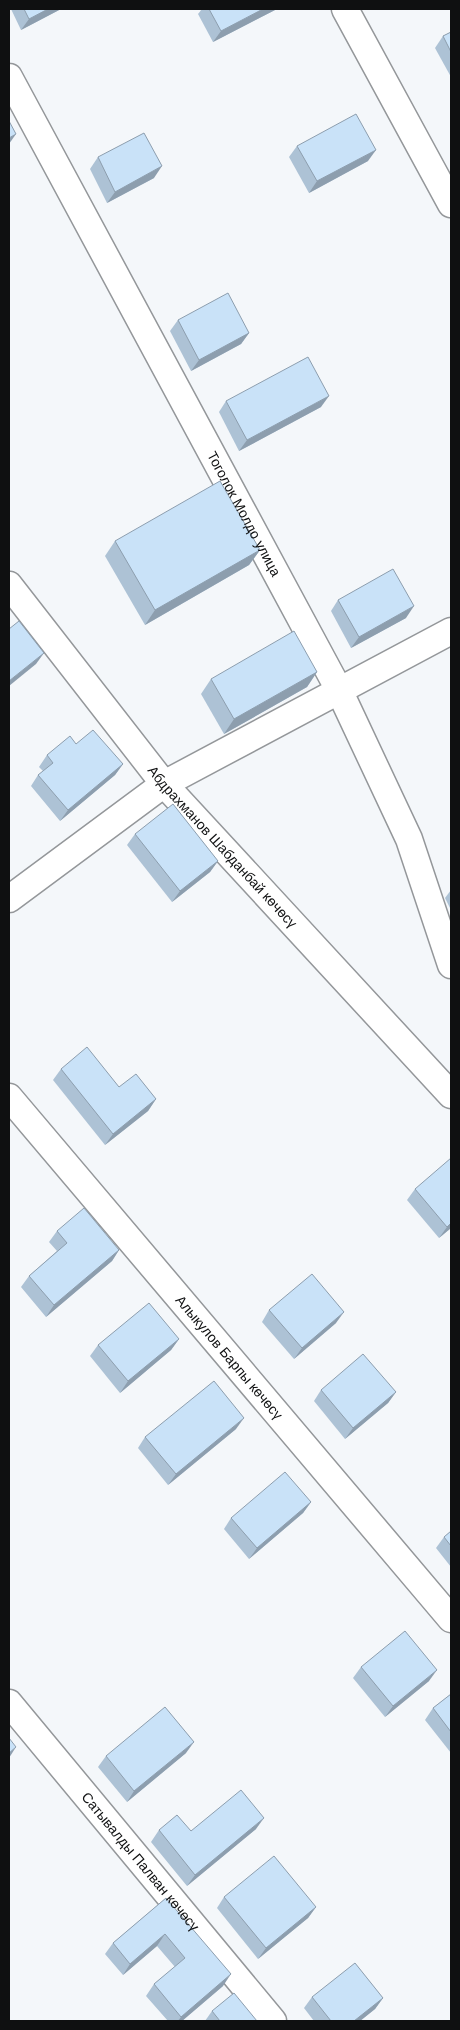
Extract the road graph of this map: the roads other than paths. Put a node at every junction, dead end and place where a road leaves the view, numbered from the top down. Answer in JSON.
{"nodes":[{"id":1,"x":345,"y":9,"type":"edge"},
{"id":2,"x":9,"y":77,"type":"edge"},
{"id":3,"x":451,"y":204,"type":"edge"},
{"id":4,"x":9,"y":585,"type":"edge"},
{"id":5,"x":451,"y":631,"type":"edge"},
{"id":6,"x":339,"y":690,"type":"junction"},
{"id":7,"x":164,"y":784,"type":"junction"},
{"id":8,"x":9,"y":899,"type":"edge"},
{"id":9,"x":451,"y":965,"type":"edge"},
{"id":10,"x":451,"y":1095,"type":"edge"},
{"id":11,"x":9,"y":1097,"type":"edge"},
{"id":12,"x":451,"y":1619,"type":"edge"},
{"id":13,"x":9,"y":1703,"type":"edge"},
{"id":14,"x":273,"y":2021,"type":"edge"}],
"edges":[{"from":1,"to":3,"type":"street"},
{"from":2,"to":6,"type":"street","name":"Тоголок Молдо улица"},
{"from":4,"to":7,"type":"street","name":"Абдрахманов Шабданбай көчөсү"},
{"from":5,"to":6,"type":"street"},
{"from":6,"to":7,"type":"street"},
{"from":6,"to":9,"type":"street","name":"Тоголок Молдо улица"},
{"from":7,"to":8,"type":"street"},
{"from":7,"to":10,"type":"street","name":"Абдрахманов Шабданбай көчөсү"},
{"from":11,"to":12,"type":"street","name":"Алыкулов Барпы көчөсү"},
{"from":13,"to":14,"type":"street","name":"Сатывалды Палван көчөсү"}]}
